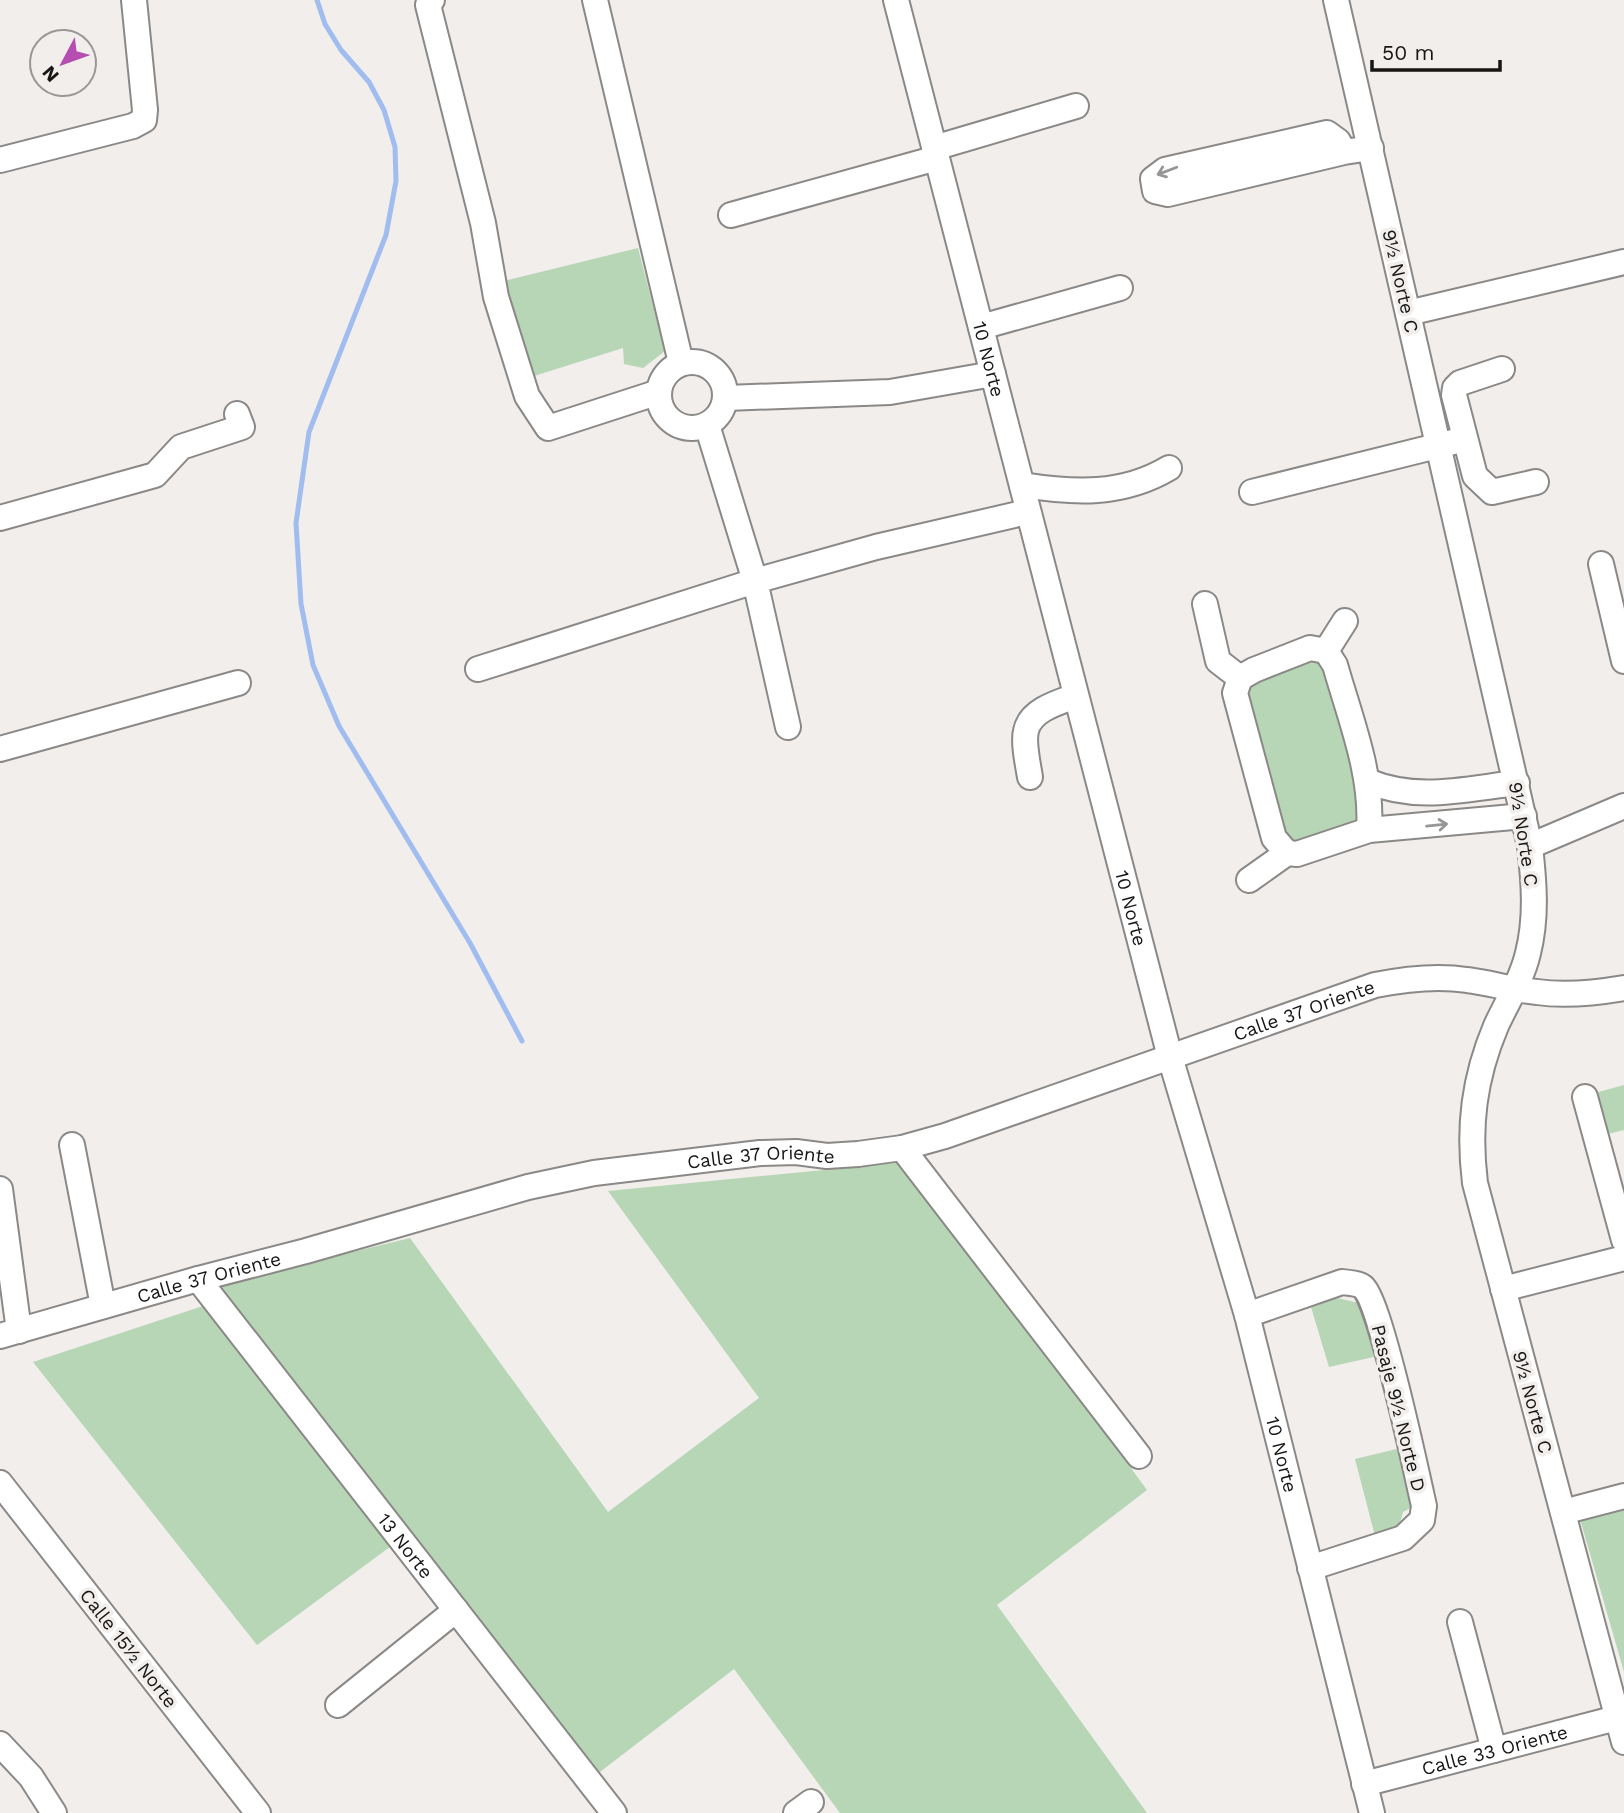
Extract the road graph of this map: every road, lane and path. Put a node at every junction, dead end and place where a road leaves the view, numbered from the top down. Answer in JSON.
{"nodes":[{"id":1,"x":134,"y":0,"type":"edge"},
{"id":2,"x":432,"y":0,"type":"edge"},
{"id":3,"x":595,"y":0,"type":"edge"},
{"id":4,"x":896,"y":0,"type":"edge"},
{"id":5,"x":1336,"y":0,"type":"edge"},
{"id":6,"x":1076,"y":106,"type":"dead end"},
{"id":7,"x":1371,"y":148,"type":"junction"},
{"id":8,"x":936,"y":153,"type":"junction"},
{"id":9,"x":0,"y":160,"type":"edge"},
{"id":10,"x":1202,"y":174,"type":"dead end"},
{"id":11,"x":732,"y":215,"type":"dead end"},
{"id":12,"x":1624,"y":261,"type":"edge"},
{"id":13,"x":1120,"y":288,"type":"dead end"},
{"id":14,"x":1408,"y":313,"type":"junction"},
{"id":15,"x":981,"y":327,"type":"junction"},
{"id":16,"x":681,"y":363,"type":"junction"},
{"id":17,"x":1502,"y":369,"type":"dead end"},
{"id":18,"x":993,"y":374,"type":"junction"},
{"id":19,"x":659,"y":392,"type":"junction"},
{"id":20,"x":726,"y":398,"type":"junction"},
{"id":21,"x":237,"y":414,"type":"dead end"},
{"id":22,"x":707,"y":425,"type":"junction"},
{"id":23,"x":1465,"y":439,"type":"junction"},
{"id":24,"x":1439,"y":446,"type":"junction"},
{"id":25,"x":1169,"y":468,"type":"dead end"},
{"id":26,"x":1536,"y":482,"type":"dead end"},
{"id":27,"x":1022,"y":485,"type":"junction"},
{"id":28,"x":1252,"y":492,"type":"dead end"},
{"id":29,"x":1027,"y":512,"type":"junction"},
{"id":30,"x":0,"y":518,"type":"edge"},
{"id":31,"x":1601,"y":564,"type":"dead end"},
{"id":32,"x":755,"y":581,"type":"junction"},
{"id":33,"x":1205,"y":604,"type":"dead end"},
{"id":34,"x":1345,"y":621,"type":"dead end"},
{"id":35,"x":1326,"y":651,"type":"junction"},
{"id":36,"x":1624,"y":661,"type":"edge"},
{"id":37,"x":478,"y":668,"type":"dead end"},
{"id":38,"x":1240,"y":678,"type":"junction"},
{"id":39,"x":238,"y":683,"type":"dead end"},
{"id":40,"x":1076,"y":696,"type":"junction"},
{"id":41,"x":788,"y":727,"type":"dead end"},
{"id":42,"x":0,"y":748,"type":"edge"},
{"id":43,"x":1030,"y":777,"type":"dead end"},
{"id":44,"x":1367,"y":781,"type":"junction"},
{"id":45,"x":1517,"y":783,"type":"junction"},
{"id":46,"x":1624,"y":806,"type":"edge"},
{"id":47,"x":1524,"y":816,"type":"junction"},
{"id":48,"x":1369,"y":830,"type":"junction"},
{"id":49,"x":1530,"y":846,"type":"junction"},
{"id":50,"x":1287,"y":852,"type":"junction"},
{"id":51,"x":1249,"y":880,"type":"dead end"},
{"id":52,"x":1624,"y":988,"type":"edge"},
{"id":53,"x":1513,"y":990,"type":"junction"},
{"id":54,"x":1170,"y":1057,"type":"junction"},
{"id":55,"x":1585,"y":1097,"type":"dead end"},
{"id":56,"x":72,"y":1145,"type":"dead end"},
{"id":57,"x":902,"y":1148,"type":"junction"},
{"id":58,"x":0,"y":1189,"type":"edge"},
{"id":59,"x":1624,"y":1240,"type":"edge"},
{"id":60,"x":1624,"y":1258,"type":"edge"},
{"id":61,"x":198,"y":1279,"type":"junction"},
{"id":62,"x":1503,"y":1289,"type":"junction"},
{"id":63,"x":103,"y":1306,"type":"junction"},
{"id":64,"x":1247,"y":1315,"type":"junction"},
{"id":65,"x":10,"y":1334,"type":"edge"},
{"id":66,"x":1139,"y":1456,"type":"dead end"},
{"id":67,"x":0,"y":1483,"type":"edge"},
{"id":68,"x":1624,"y":1496,"type":"edge"},
{"id":69,"x":1563,"y":1512,"type":"junction"},
{"id":70,"x":1310,"y":1568,"type":"junction"},
{"id":71,"x":456,"y":1610,"type":"junction"},
{"id":72,"x":1460,"y":1622,"type":"dead end"},
{"id":73,"x":338,"y":1705,"type":"dead end"},
{"id":74,"x":1622,"y":1725,"type":"edge"},
{"id":75,"x":0,"y":1744,"type":"edge"},
{"id":76,"x":1494,"y":1751,"type":"junction"},
{"id":77,"x":1364,"y":1784,"type":"junction"},
{"id":78,"x":54,"y":1813,"type":"edge"},
{"id":79,"x":258,"y":1813,"type":"edge"},
{"id":80,"x":614,"y":1813,"type":"edge"},
{"id":81,"x":1372,"y":1813,"type":"edge"}],
"edges":[{"from":1,"to":9,"type":"street"},
{"from":2,"to":19,"type":"street"},
{"from":3,"to":16,"type":"street"},
{"from":4,"to":8,"type":"street","name":"10 Norte"},
{"from":5,"to":7,"type":"street","name":"9½ Norte C"},
{"from":6,"to":8,"type":"street"},
{"from":7,"to":10,"type":"street"},
{"from":7,"to":14,"type":"street","name":"9½ Norte C"},
{"from":8,"to":11,"type":"street"},
{"from":8,"to":15,"type":"street","name":"10 Norte"},
{"from":12,"to":14,"type":"street"},
{"from":13,"to":15,"type":"street"},
{"from":14,"to":24,"type":"street","name":"9½ Norte C"},
{"from":15,"to":18,"type":"street","name":"10 Norte"},
{"from":16,"to":19,"type":"street"},
{"from":16,"to":20,"type":"street"},
{"from":17,"to":23,"type":"street"},
{"from":18,"to":20,"type":"street"},
{"from":18,"to":27,"type":"street","name":"10 Norte"},
{"from":19,"to":22,"type":"street"},
{"from":20,"to":22,"type":"street"},
{"from":21,"to":30,"type":"street"},
{"from":22,"to":32,"type":"street"},
{"from":23,"to":24,"type":"street"},
{"from":23,"to":26,"type":"street"},
{"from":24,"to":28,"type":"street"},
{"from":24,"to":45,"type":"street","name":"9½ Norte C"},
{"from":25,"to":27,"type":"street"},
{"from":27,"to":29,"type":"street","name":"10 Norte"},
{"from":29,"to":32,"type":"street"},
{"from":29,"to":40,"type":"street","name":"10 Norte"},
{"from":31,"to":36,"type":"street"},
{"from":32,"to":37,"type":"street"},
{"from":32,"to":41,"type":"street"},
{"from":33,"to":38,"type":"street"},
{"from":34,"to":35,"type":"street"},
{"from":35,"to":38,"type":"street"},
{"from":35,"to":44,"type":"street"},
{"from":38,"to":50,"type":"street"},
{"from":39,"to":42,"type":"street"},
{"from":40,"to":43,"type":"street"},
{"from":40,"to":54,"type":"street","name":"10 Norte"},
{"from":44,"to":45,"type":"street"},
{"from":44,"to":48,"type":"street"},
{"from":45,"to":47,"type":"street","name":"9½ Norte C"},
{"from":46,"to":49,"type":"street"},
{"from":48,"to":47,"type":"street","one_way":true},
{"from":47,"to":49,"type":"street","name":"9½ Norte C"},
{"from":48,"to":50,"type":"street"},
{"from":49,"to":53,"type":"street","name":"9½ Norte C"},
{"from":50,"to":51,"type":"street"},
{"from":52,"to":53,"type":"street","name":"Calle 37 Oriente"},
{"from":53,"to":54,"type":"street","name":"Calle 37 Oriente"},
{"from":53,"to":62,"type":"street","name":"9½ Norte C"},
{"from":54,"to":57,"type":"street","name":"Calle 37 Oriente"},
{"from":54,"to":64,"type":"street","name":"10 Norte"},
{"from":55,"to":59,"type":"street"},
{"from":56,"to":63,"type":"street"},
{"from":57,"to":61,"type":"street","name":"Calle 37 Oriente"},
{"from":57,"to":66,"type":"street"},
{"from":58,"to":65,"type":"street"},
{"from":60,"to":62,"type":"street"},
{"from":61,"to":63,"type":"street","name":"Calle 37 Oriente"},
{"from":61,"to":71,"type":"street","name":"13 Norte"},
{"from":62,"to":69,"type":"street","name":"9½ Norte C"},
{"from":63,"to":65,"type":"street","name":"Calle 37 Oriente"},
{"from":64,"to":70,"type":"street","name":"10 Norte"},
{"from":64,"to":70,"type":"street","name":"Pasaje 9½ Norte D"},
{"from":67,"to":79,"type":"street","name":"Calle 15½ Norte"},
{"from":68,"to":69,"type":"street"},
{"from":69,"to":74,"type":"street","name":"9½ Norte C"},
{"from":70,"to":77,"type":"street","name":"10 Norte"},
{"from":71,"to":73,"type":"street"},
{"from":71,"to":80,"type":"street","name":"13 Norte"},
{"from":72,"to":76,"type":"street"},
{"from":74,"to":76,"type":"street","name":"Calle 33 Oriente"},
{"from":75,"to":78,"type":"street"},
{"from":76,"to":77,"type":"street","name":"Calle 33 Oriente"},
{"from":77,"to":81,"type":"street","name":"10 Norte"}]}
